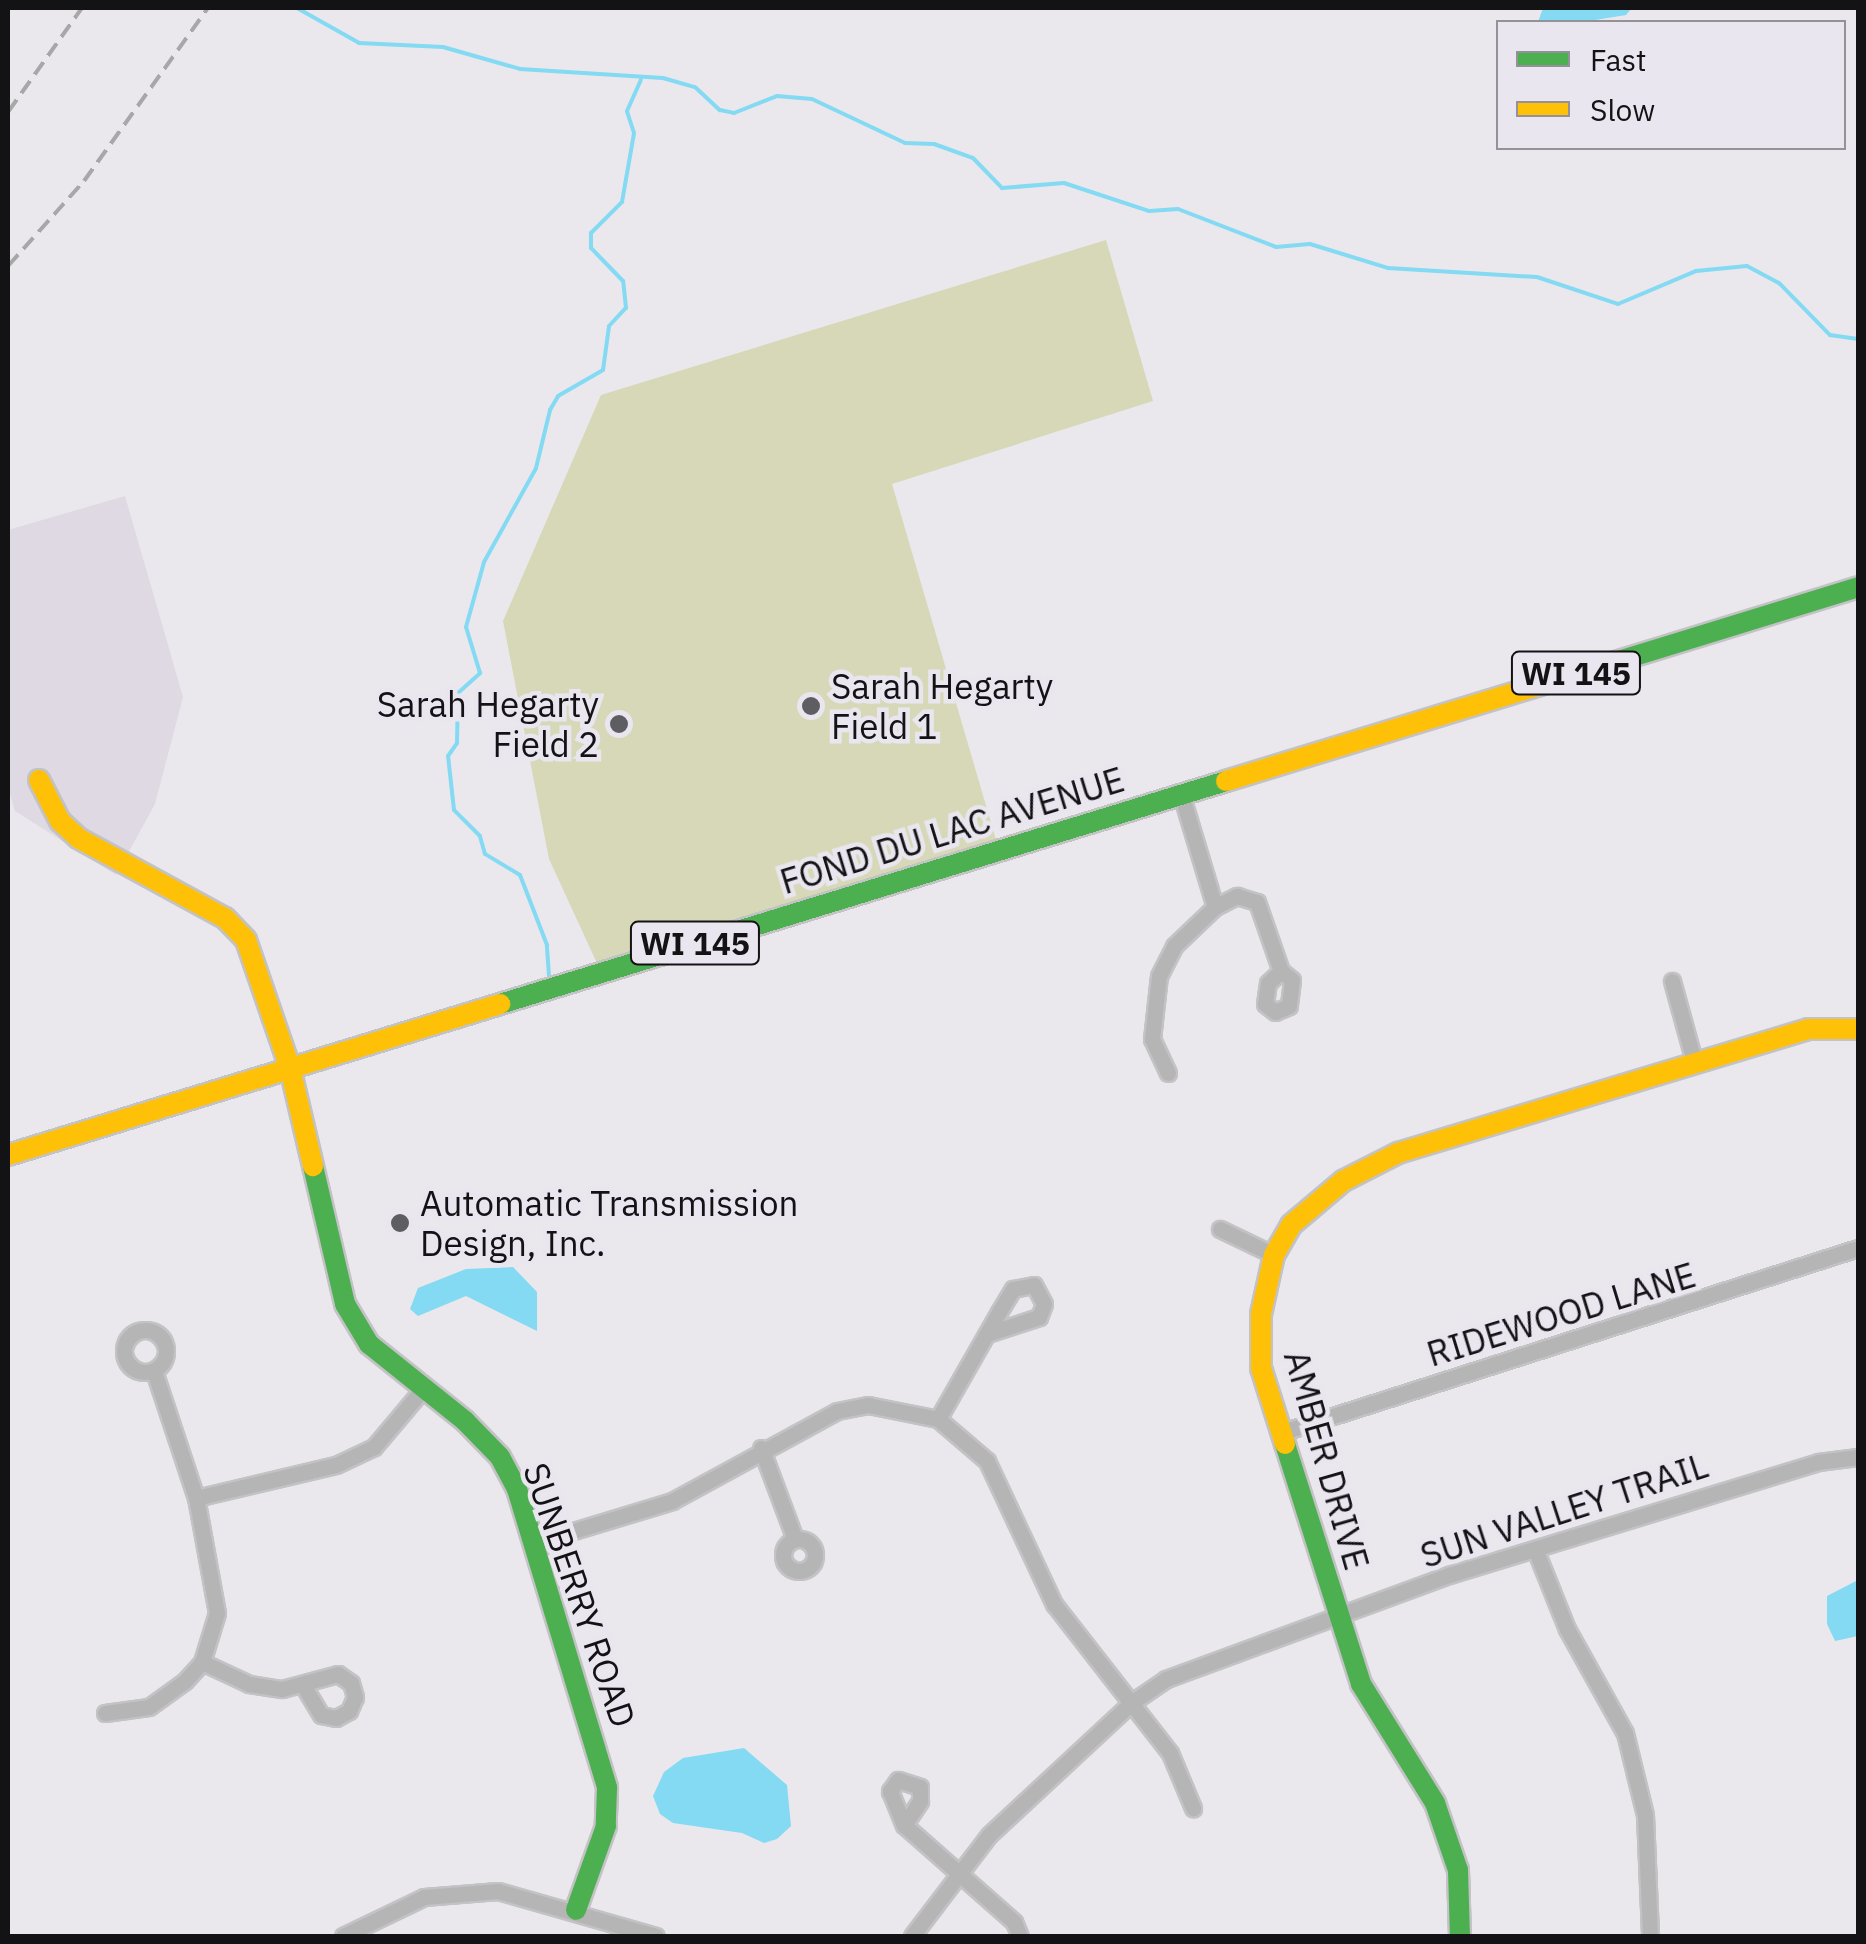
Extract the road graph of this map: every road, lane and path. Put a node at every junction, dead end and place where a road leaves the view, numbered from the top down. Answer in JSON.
{"nodes":[{"id":1,"x":1858,"y":587,"type":"edge"},
{"id":2,"x":39,"y":780,"type":"dead end"},
{"id":3,"x":1181,"y":794,"type":"junction"},
{"id":4,"x":1215,"y":907,"type":"junction"},
{"id":5,"x":1281,"y":971,"type":"dead end"},
{"id":6,"x":1672,"y":981,"type":"dead end"},
{"id":7,"x":1858,"y":1029,"type":"edge"},
{"id":8,"x":1694,"y":1061,"type":"junction"},
{"id":9,"x":290,"y":1068,"type":"junction"},
{"id":10,"x":1168,"y":1073,"type":"dead end"},
{"id":11,"x":8,"y":1155,"type":"edge"},
{"id":12,"x":1220,"y":1229,"type":"dead end"},
{"id":13,"x":1858,"y":1248,"type":"edge"},
{"id":14,"x":1274,"y":1255,"type":"junction"},
{"id":15,"x":987,"y":1334,"type":"dead end"},
{"id":16,"x":154,"y":1370,"type":"dead end"},
{"id":17,"x":422,"y":1390,"type":"junction"},
{"id":18,"x":938,"y":1419,"type":"junction"},
{"id":19,"x":1280,"y":1434,"type":"junction"},
{"id":20,"x":761,"y":1448,"type":"junction"},
{"id":21,"x":1858,"y":1457,"type":"edge"},
{"id":22,"x":196,"y":1498,"type":"junction"},
{"id":23,"x":795,"y":1539,"type":"dead end"},
{"id":24,"x":534,"y":1543,"type":"junction"},
{"id":25,"x":1535,"y":1549,"type":"junction"},
{"id":26,"x":1340,"y":1621,"type":"junction"},
{"id":27,"x":202,"y":1662,"type":"junction"},
{"id":28,"x":304,"y":1687,"type":"dead end"},
{"id":29,"x":1131,"y":1703,"type":"junction"},
{"id":30,"x":105,"y":1713,"type":"dead end"},
{"id":31,"x":1193,"y":1808,"type":"dead end"},
{"id":32,"x":904,"y":1825,"type":"dead end"},
{"id":33,"x":960,"y":1876,"type":"junction"},
{"id":34,"x":576,"y":1910,"type":"junction"},
{"id":35,"x":353,"y":1935,"type":"edge"},
{"id":36,"x":656,"y":1936,"type":"edge"},
{"id":37,"x":912,"y":1936,"type":"edge"},
{"id":38,"x":1020,"y":1936,"type":"edge"},
{"id":39,"x":1460,"y":1936,"type":"edge"},
{"id":40,"x":1650,"y":1936,"type":"edge"}],
"edges":[{"from":1,"to":3,"type":"street","name":"FOND DU LAC AVENUE","number":"WI 145"},
{"from":2,"to":9,"type":"street","name":"SUNBERRY ROAD"},
{"from":3,"to":4,"type":"street"},
{"from":3,"to":9,"type":"street","name":"FOND DU LAC AVENUE","number":"WI 145"},
{"from":4,"to":5,"type":"street"},
{"from":4,"to":10,"type":"street"},
{"from":6,"to":8,"type":"street"},
{"from":7,"to":8,"type":"street","name":"AMBER DRIVE"},
{"from":8,"to":14,"type":"street","name":"AMBER DRIVE"},
{"from":9,"to":11,"type":"street","name":"FOND DU LAC AVENUE","number":"WI 145"},
{"from":9,"to":17,"type":"street","name":"SUNBERRY ROAD"},
{"from":12,"to":14,"type":"street"},
{"from":13,"to":19,"type":"street","name":"RIDEWOOD LANE"},
{"from":14,"to":19,"type":"street","name":"AMBER DRIVE"},
{"from":15,"to":18,"type":"street"},
{"from":16,"to":22,"type":"street"},
{"from":17,"to":22,"type":"street"},
{"from":17,"to":24,"type":"street","name":"SUNBERRY ROAD"},
{"from":18,"to":20,"type":"street"},
{"from":18,"to":29,"type":"street"},
{"from":19,"to":26,"type":"street","name":"AMBER DRIVE"},
{"from":20,"to":23,"type":"street"},
{"from":20,"to":24,"type":"street"},
{"from":21,"to":25,"type":"street","name":"SUN VALLEY TRAIL"},
{"from":22,"to":27,"type":"street"},
{"from":24,"to":34,"type":"street","name":"SUNBERRY ROAD"},
{"from":25,"to":26,"type":"street","name":"SUN VALLEY TRAIL"},
{"from":25,"to":40,"type":"street"},
{"from":26,"to":29,"type":"street","name":"SUN VALLEY TRAIL"},
{"from":26,"to":39,"type":"street","name":"AMBER DRIVE"},
{"from":27,"to":28,"type":"street"},
{"from":27,"to":30,"type":"street"},
{"from":29,"to":31,"type":"street"},
{"from":29,"to":33,"type":"street","name":"SUN VALLEY TRAIL"},
{"from":32,"to":33,"type":"street"},
{"from":33,"to":37,"type":"street","name":"SUN VALLEY TRAIL"},
{"from":33,"to":38,"type":"street"},
{"from":34,"to":35,"type":"street"},
{"from":34,"to":36,"type":"street"}]}
